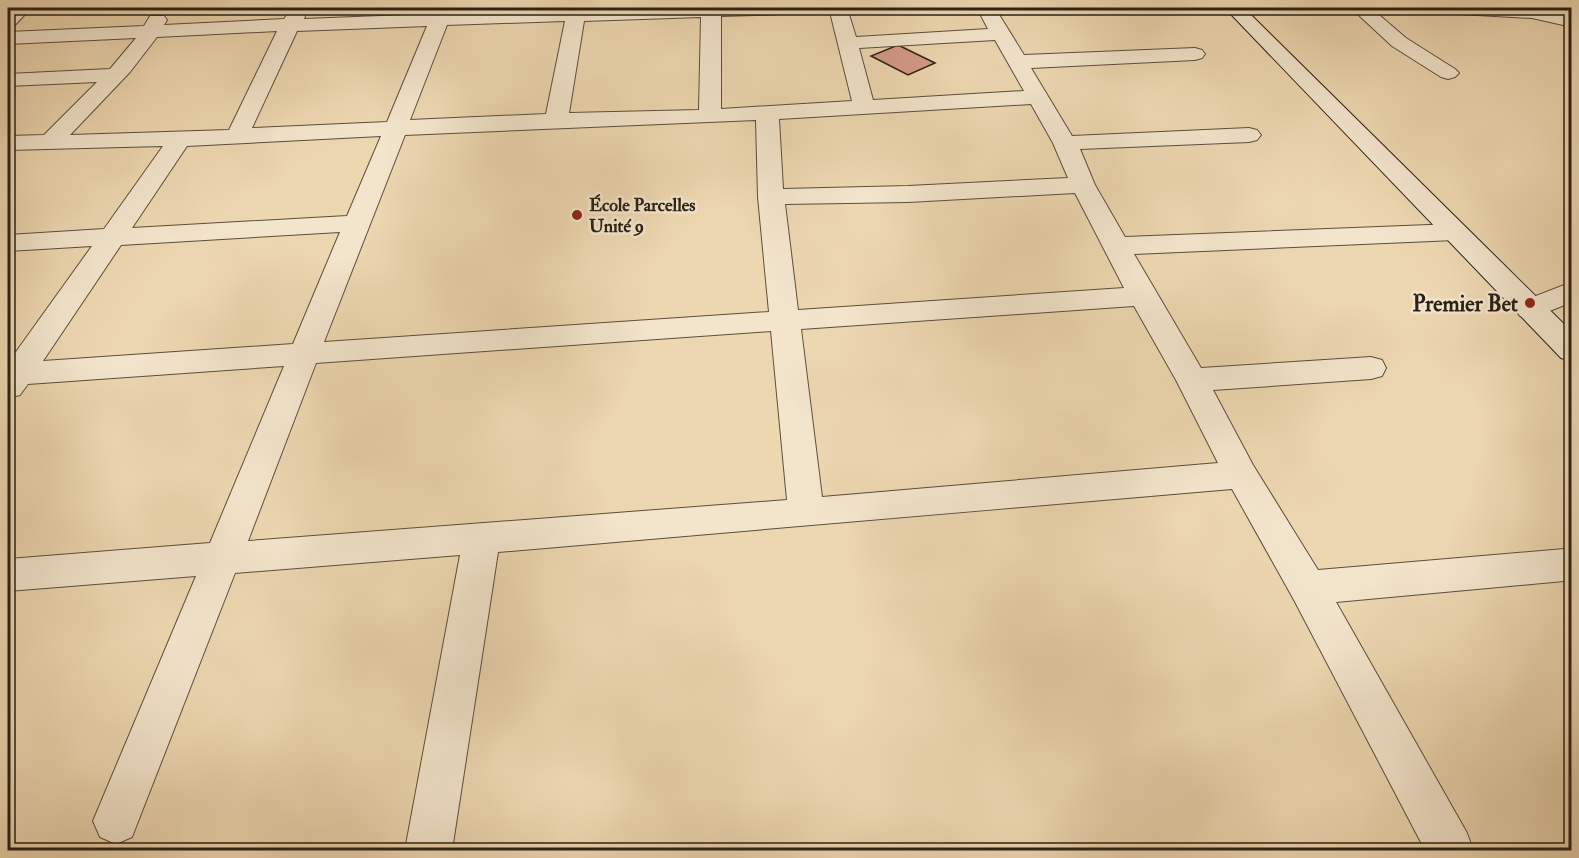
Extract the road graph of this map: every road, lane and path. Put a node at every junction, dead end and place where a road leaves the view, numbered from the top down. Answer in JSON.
{"nodes":[{"id":1,"x":22,"y":8,"type":"edge"},
{"id":2,"x":163,"y":8,"type":"edge"},
{"id":3,"x":784,"y":8,"type":"edge"},
{"id":4,"x":838,"y":8,"type":"edge"},
{"id":5,"x":1234,"y":8,"type":"edge"},
{"id":6,"x":1360,"y":8,"type":"edge"},
{"id":7,"x":1459,"y":8,"type":"edge"},
{"id":8,"x":711,"y":9,"type":"edge"},
{"id":9,"x":1531,"y":10,"type":"edge"},
{"id":10,"x":576,"y":12,"type":"edge"},
{"id":11,"x":441,"y":14,"type":"edge"},
{"id":12,"x":296,"y":16,"type":"edge"},
{"id":13,"x":8,"y":21,"type":"edge"},
{"id":14,"x":994,"y":21,"type":"edge"},
{"id":15,"x":1572,"y":21,"type":"edge"},
{"id":16,"x":151,"y":31,"type":"junction"},
{"id":17,"x":8,"y":38,"type":"edge"},
{"id":18,"x":849,"y":43,"type":"junction"},
{"id":19,"x":1195,"y":54,"type":"dead end"},
{"id":20,"x":1017,"y":62,"type":"junction"},
{"id":21,"x":1448,"y":73,"type":"dead end"},
{"id":22,"x":114,"y":75,"type":"junction"},
{"id":23,"x":8,"y":80,"type":"edge"},
{"id":24,"x":1037,"y":97,"type":"junction"},
{"id":25,"x":864,"y":106,"type":"junction"},
{"id":26,"x":767,"y":113,"type":"junction"},
{"id":27,"x":710,"y":116,"type":"junction"},
{"id":28,"x":556,"y":120,"type":"junction"},
{"id":29,"x":395,"y":128,"type":"junction"},
{"id":30,"x":1249,"y":135,"type":"dead end"},
{"id":31,"x":237,"y":136,"type":"junction"},
{"id":32,"x":180,"y":139,"type":"junction"},
{"id":33,"x":8,"y":143,"type":"edge"},
{"id":34,"x":49,"y":143,"type":"junction"},
{"id":35,"x":1065,"y":144,"type":"junction"},
{"id":36,"x":1083,"y":185,"type":"junction"},
{"id":37,"x":771,"y":198,"type":"junction"},
{"id":38,"x":357,"y":223,"type":"junction"},
{"id":39,"x":1455,"y":232,"type":"junction"},
{"id":40,"x":112,"y":237,"type":"junction"},
{"id":41,"x":8,"y":243,"type":"edge"},
{"id":42,"x":1116,"y":246,"type":"junction"},
{"id":43,"x":1572,"y":291,"type":"edge"},
{"id":44,"x":1143,"y":296,"type":"junction"},
{"id":45,"x":1530,"y":309,"type":"junction"},
{"id":46,"x":786,"y":320,"type":"junction"},
{"id":47,"x":1572,"y":351,"type":"edge"},
{"id":48,"x":302,"y":354,"type":"junction"},
{"id":49,"x":1371,"y":368,"type":"dead end"},
{"id":50,"x":11,"y":379,"type":"edge"},
{"id":51,"x":1192,"y":380,"type":"junction"},
{"id":52,"x":1241,"y":475,"type":"junction"},
{"id":53,"x":806,"y":513,"type":"junction"},
{"id":54,"x":482,"y":538,"type":"junction"},
{"id":55,"x":221,"y":558,"type":"junction"},
{"id":56,"x":1564,"y":565,"type":"dead end"},
{"id":57,"x":8,"y":575,"type":"edge"},
{"id":58,"x":1308,"y":588,"type":"junction"},
{"id":59,"x":116,"y":821,"type":"dead end"},
{"id":60,"x":429,"y":850,"type":"edge"},
{"id":61,"x":1450,"y":850,"type":"edge"}],
"edges":[{"from":1,"to":13,"type":"street"},
{"from":2,"to":16,"type":"street"},
{"from":3,"to":8,"type":"street"},
{"from":4,"to":18,"type":"street"},
{"from":5,"to":39,"type":"street"},
{"from":6,"to":21,"type":"street"},
{"from":7,"to":9,"type":"street"},
{"from":8,"to":10,"type":"street"},
{"from":8,"to":27,"type":"street"},
{"from":9,"to":15,"type":"street"},
{"from":10,"to":11,"type":"street"},
{"from":10,"to":28,"type":"street"},
{"from":11,"to":12,"type":"street"},
{"from":11,"to":29,"type":"street"},
{"from":12,"to":16,"type":"street"},
{"from":12,"to":31,"type":"street"},
{"from":14,"to":18,"type":"street"},
{"from":14,"to":20,"type":"street"},
{"from":16,"to":17,"type":"street"},
{"from":16,"to":22,"type":"street"},
{"from":18,"to":25,"type":"street"},
{"from":19,"to":20,"type":"street"},
{"from":20,"to":24,"type":"street"},
{"from":22,"to":23,"type":"street"},
{"from":22,"to":34,"type":"street"},
{"from":24,"to":25,"type":"street"},
{"from":24,"to":35,"type":"street"},
{"from":25,"to":26,"type":"street"},
{"from":26,"to":27,"type":"street"},
{"from":26,"to":37,"type":"street"},
{"from":27,"to":28,"type":"street"},
{"from":28,"to":29,"type":"street"},
{"from":29,"to":31,"type":"street"},
{"from":29,"to":38,"type":"street"},
{"from":30,"to":35,"type":"street"},
{"from":31,"to":32,"type":"street"},
{"from":32,"to":34,"type":"street"},
{"from":32,"to":40,"type":"street"},
{"from":33,"to":34,"type":"street"},
{"from":35,"to":36,"type":"street"},
{"from":36,"to":37,"type":"street"},
{"from":36,"to":42,"type":"street"},
{"from":37,"to":46,"type":"street"},
{"from":38,"to":40,"type":"street"},
{"from":38,"to":48,"type":"street"},
{"from":39,"to":42,"type":"street"},
{"from":39,"to":45,"type":"street"},
{"from":40,"to":41,"type":"street"},
{"from":40,"to":50,"type":"street"},
{"from":42,"to":44,"type":"street"},
{"from":43,"to":45,"type":"street"},
{"from":44,"to":46,"type":"street"},
{"from":44,"to":51,"type":"street"},
{"from":45,"to":47,"type":"street"},
{"from":46,"to":48,"type":"street"},
{"from":46,"to":53,"type":"street"},
{"from":48,"to":50,"type":"street"},
{"from":48,"to":55,"type":"street"},
{"from":49,"to":51,"type":"street"},
{"from":51,"to":52,"type":"street"},
{"from":52,"to":53,"type":"street"},
{"from":52,"to":58,"type":"street"},
{"from":53,"to":54,"type":"street"},
{"from":54,"to":55,"type":"street"},
{"from":54,"to":60,"type":"street"},
{"from":55,"to":57,"type":"street"},
{"from":55,"to":59,"type":"street"},
{"from":56,"to":58,"type":"street"},
{"from":58,"to":61,"type":"street"}]}
